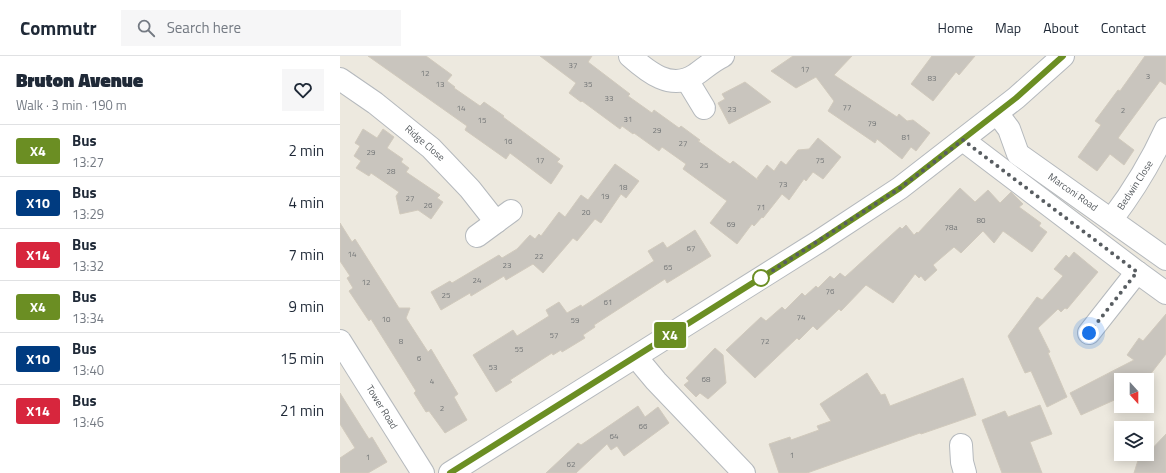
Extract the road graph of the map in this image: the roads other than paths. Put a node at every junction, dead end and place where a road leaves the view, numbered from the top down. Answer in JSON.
{"nodes":[{"id":1,"x":630,"y":56,"type":"edge"},
{"id":2,"x":723,"y":56,"type":"edge"},
{"id":3,"x":1063,"y":56,"type":"edge"},
{"id":4,"x":340,"y":79,"type":"edge"},
{"id":5,"x":687,"y":80,"type":"junction"},
{"id":6,"x":704,"y":108,"type":"dead end"},
{"id":7,"x":997,"y":112,"type":"junction"},
{"id":8,"x":1166,"y":129,"type":"edge"},
{"id":9,"x":963,"y":140,"type":"junction"},
{"id":10,"x":1112,"y":219,"type":"junction"},
{"id":11,"x":477,"y":236,"type":"dead end"},
{"id":12,"x":1166,"y":259,"type":"edge"},
{"id":13,"x":1137,"y":272,"type":"junction"},
{"id":14,"x":1166,"y":293,"type":"edge"},
{"id":15,"x":1089,"y":333,"type":"dead end"},
{"id":16,"x":340,"y":341,"type":"edge"},
{"id":17,"x":636,"y":357,"type":"junction"},
{"id":18,"x":961,"y":445,"type":"dead end"},
{"id":19,"x":962,"y":472,"type":"edge"},
{"id":20,"x":423,"y":473,"type":"edge"},
{"id":21,"x":450,"y":473,"type":"edge"},
{"id":22,"x":744,"y":473,"type":"edge"}],
"edges":[{"from":1,"to":5,"type":"street"},
{"from":2,"to":5,"type":"street"},
{"from":3,"to":7,"type":"street"},
{"from":4,"to":11,"type":"street","name":"Ridge Close"},
{"from":5,"to":6,"type":"street"},
{"from":7,"to":9,"type":"street"},
{"from":7,"to":10,"type":"street","name":"Marconi Road"},
{"from":8,"to":10,"type":"street","name":"Bedwin Close"},
{"from":9,"to":13,"type":"street"},
{"from":9,"to":17,"type":"street"},
{"from":10,"to":12,"type":"street","name":"Marconi Road"},
{"from":13,"to":14,"type":"street"},
{"from":13,"to":15,"type":"street"},
{"from":16,"to":20,"type":"street","name":"Tower Road"},
{"from":17,"to":21,"type":"street"},
{"from":17,"to":22,"type":"street"},
{"from":18,"to":19,"type":"street"}]}
